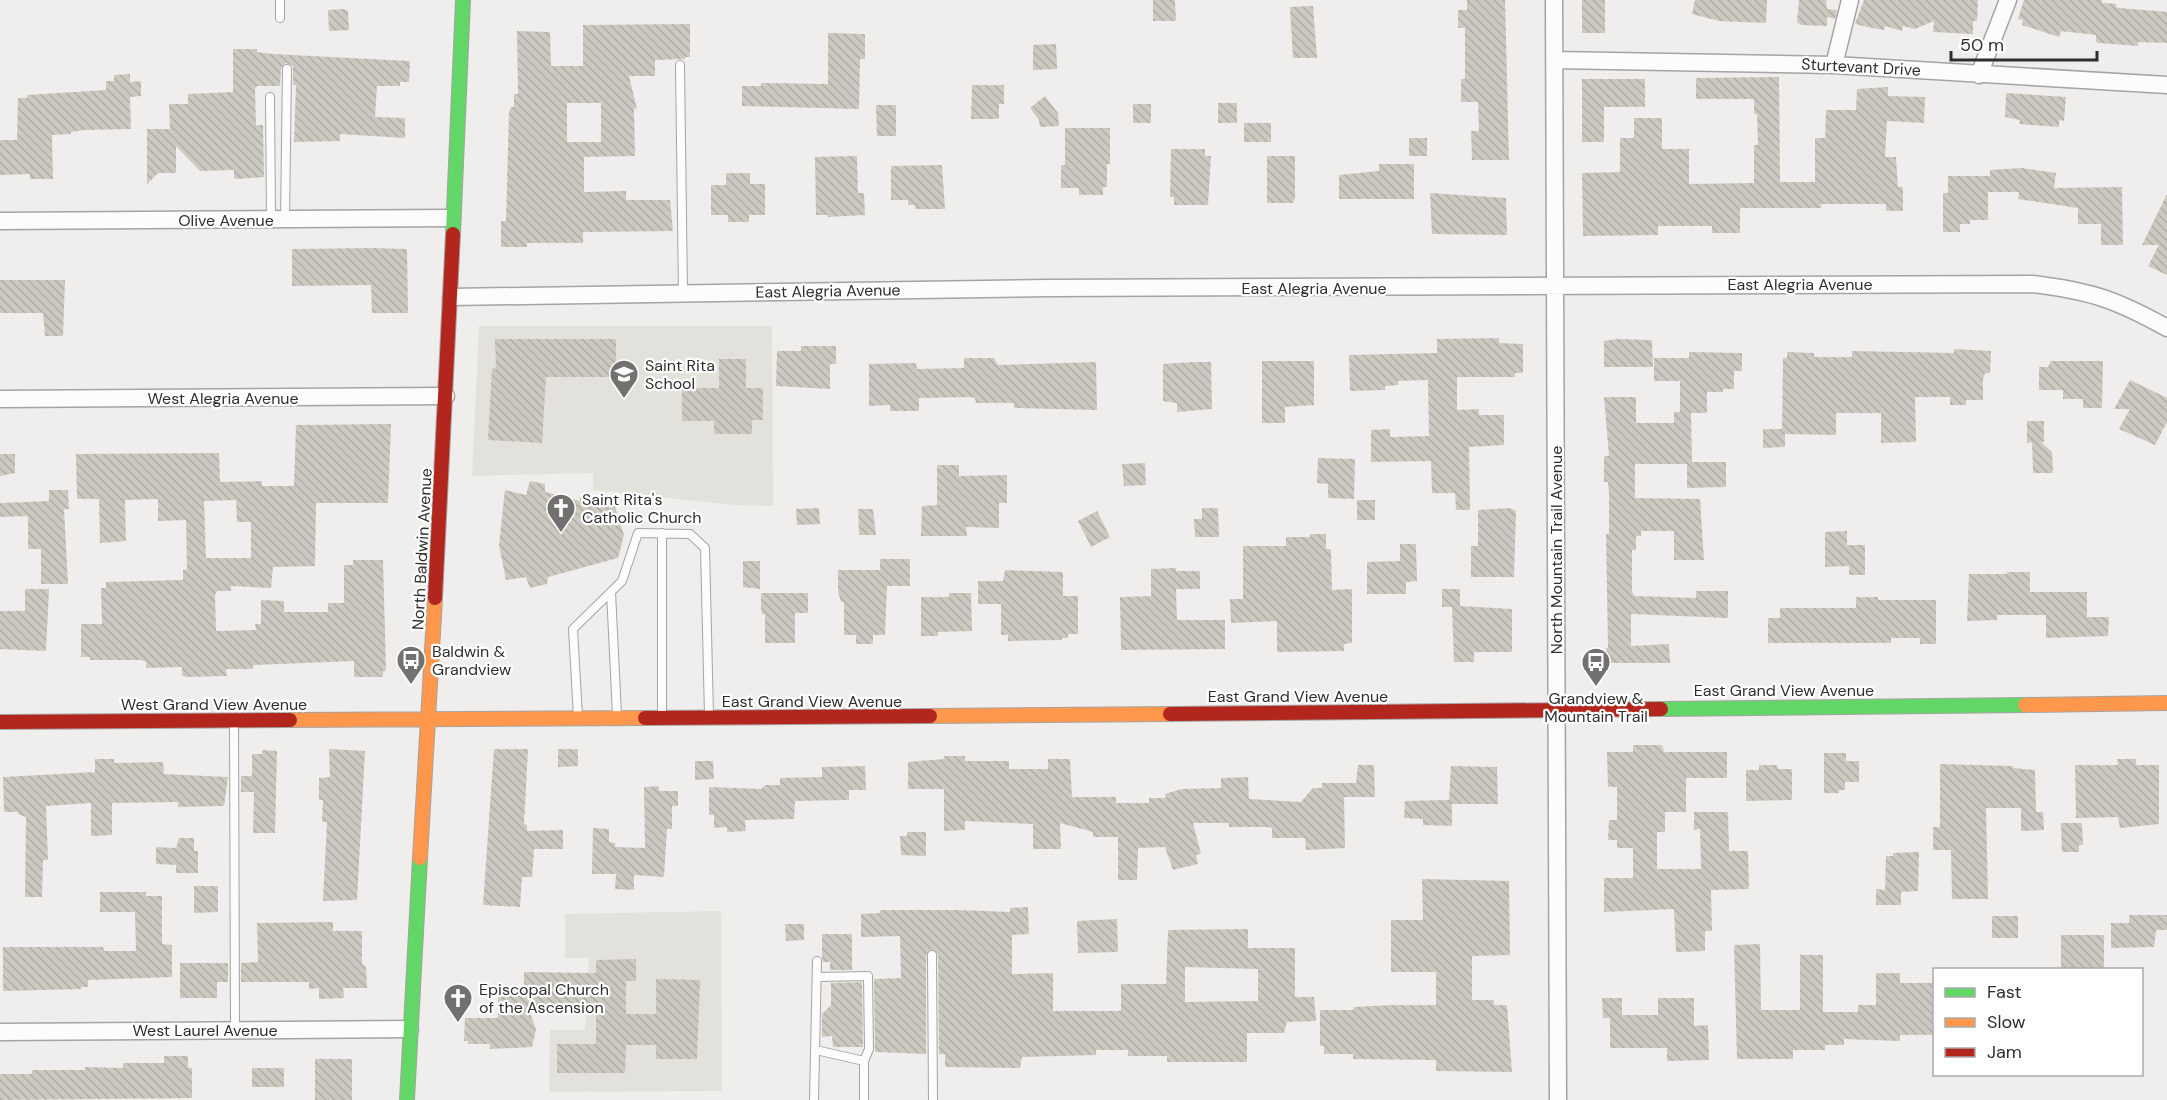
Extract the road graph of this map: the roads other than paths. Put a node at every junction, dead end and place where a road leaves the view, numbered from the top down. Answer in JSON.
{"nodes":[{"id":1,"x":280,"y":0,"type":"edge"},
{"id":2,"x":463,"y":0,"type":"edge"},
{"id":3,"x":1554,"y":0,"type":"edge"},
{"id":4,"x":1850,"y":0,"type":"edge"},
{"id":5,"x":2008,"y":0,"type":"edge"},
{"id":6,"x":280,"y":18,"type":"dead end"},
{"id":7,"x":1555,"y":60,"type":"junction"},
{"id":8,"x":680,"y":65,"type":"dead end"},
{"id":9,"x":1834,"y":65,"type":"junction"},
{"id":10,"x":287,"y":69,"type":"dead end"},
{"id":11,"x":1979,"y":75,"type":"junction"},
{"id":12,"x":2167,"y":85,"type":"edge"},
{"id":13,"x":270,"y":97,"type":"dead end"},
{"id":14,"x":452,"y":218,"type":"junction"},
{"id":15,"x":278,"y":220,"type":"junction"},
{"id":16,"x":0,"y":221,"type":"edge"},
{"id":17,"x":1554,"y":287,"type":"junction"},
{"id":18,"x":683,"y":293,"type":"junction"},
{"id":19,"x":451,"y":297,"type":"junction"},
{"id":20,"x":2167,"y":328,"type":"edge"},
{"id":21,"x":446,"y":396,"type":"junction"},
{"id":22,"x":0,"y":399,"type":"edge"},
{"id":23,"x":662,"y":533,"type":"junction"},
{"id":24,"x":611,"y":592,"type":"junction"},
{"id":25,"x":2167,"y":703,"type":"edge"},
{"id":26,"x":1557,"y":709,"type":"junction"},
{"id":27,"x":662,"y":718,"type":"junction"},
{"id":28,"x":709,"y":718,"type":"junction"},
{"id":29,"x":578,"y":719,"type":"junction"},
{"id":30,"x":617,"y":719,"type":"junction"},
{"id":31,"x":429,"y":720,"type":"junction"},
{"id":32,"x":234,"y":721,"type":"junction"},
{"id":33,"x":0,"y":722,"type":"edge"},
{"id":34,"x":932,"y":955,"type":"dead end"},
{"id":35,"x":817,"y":962,"type":"dead end"},
{"id":36,"x":817,"y":977,"type":"junction"},
{"id":37,"x":235,"y":1029,"type":"junction"},
{"id":38,"x":410,"y":1029,"type":"junction"},
{"id":39,"x":0,"y":1032,"type":"edge"},
{"id":40,"x":816,"y":1050,"type":"junction"},
{"id":41,"x":864,"y":1061,"type":"junction"},
{"id":42,"x":407,"y":1100,"type":"edge"},
{"id":43,"x":814,"y":1100,"type":"edge"},
{"id":44,"x":864,"y":1100,"type":"edge"},
{"id":45,"x":933,"y":1100,"type":"edge"},
{"id":46,"x":1558,"y":1100,"type":"edge"}],
"edges":[{"from":1,"to":6,"type":"lane"},
{"from":2,"to":14,"type":"street","name":"North Baldwin Avenue"},
{"from":3,"to":7,"type":"street","name":"North Mountain Trail Avenue"},
{"from":4,"to":9,"type":"street"},
{"from":5,"to":11,"type":"street"},
{"from":7,"to":9,"type":"street","name":"Sturtevant Drive"},
{"from":7,"to":17,"type":"street","name":"North Mountain Trail Avenue"},
{"from":8,"to":18,"type":"lane"},
{"from":9,"to":11,"type":"street","name":"Sturtevant Drive"},
{"from":10,"to":15,"type":"lane"},
{"from":11,"to":12,"type":"street","name":"Sturtevant Drive"},
{"from":13,"to":15,"type":"lane"},
{"from":14,"to":15,"type":"street","name":"Olive Avenue"},
{"from":14,"to":19,"type":"street","name":"North Baldwin Avenue"},
{"from":15,"to":16,"type":"street","name":"Olive Avenue"},
{"from":17,"to":18,"type":"street","name":"East Alegria Avenue"},
{"from":17,"to":20,"type":"street","name":"East Alegria Avenue"},
{"from":17,"to":26,"type":"street","name":"North Mountain Trail Avenue"},
{"from":18,"to":19,"type":"street","name":"East Alegria Avenue"},
{"from":19,"to":21,"type":"street","name":"North Baldwin Avenue"},
{"from":21,"to":22,"type":"street","name":"West Alegria Avenue"},
{"from":21,"to":31,"type":"street","name":"North Baldwin Avenue"},
{"from":23,"to":24,"type":"lane"},
{"from":23,"to":27,"type":"lane"},
{"from":23,"to":28,"type":"lane"},
{"from":24,"to":29,"type":"lane"},
{"from":24,"to":30,"type":"lane"},
{"from":25,"to":26,"type":"street","name":"East Grand View Avenue"},
{"from":26,"to":28,"type":"street","name":"East Grand View Avenue"},
{"from":26,"to":46,"type":"street","name":"North Mountain Trail Avenue"},
{"from":27,"to":28,"type":"street","name":"East Grand View Avenue"},
{"from":27,"to":30,"type":"street","name":"East Grand View Avenue"},
{"from":29,"to":30,"type":"street","name":"East Grand View Avenue"},
{"from":29,"to":31,"type":"street","name":"East Grand View Avenue"},
{"from":31,"to":32,"type":"street","name":"West Grand View Avenue"},
{"from":31,"to":38,"type":"street","name":"North Baldwin Avenue"},
{"from":32,"to":33,"type":"street","name":"West Grand View Avenue"},
{"from":32,"to":37,"type":"lane"},
{"from":34,"to":45,"type":"lane"},
{"from":35,"to":36,"type":"lane"},
{"from":36,"to":40,"type":"lane"},
{"from":36,"to":41,"type":"lane"},
{"from":37,"to":38,"type":"street","name":"West Laurel Avenue"},
{"from":37,"to":39,"type":"street","name":"West Laurel Avenue"},
{"from":38,"to":42,"type":"street","name":"North Baldwin Avenue"},
{"from":40,"to":41,"type":"lane"},
{"from":40,"to":43,"type":"lane"},
{"from":41,"to":44,"type":"lane"}]}
